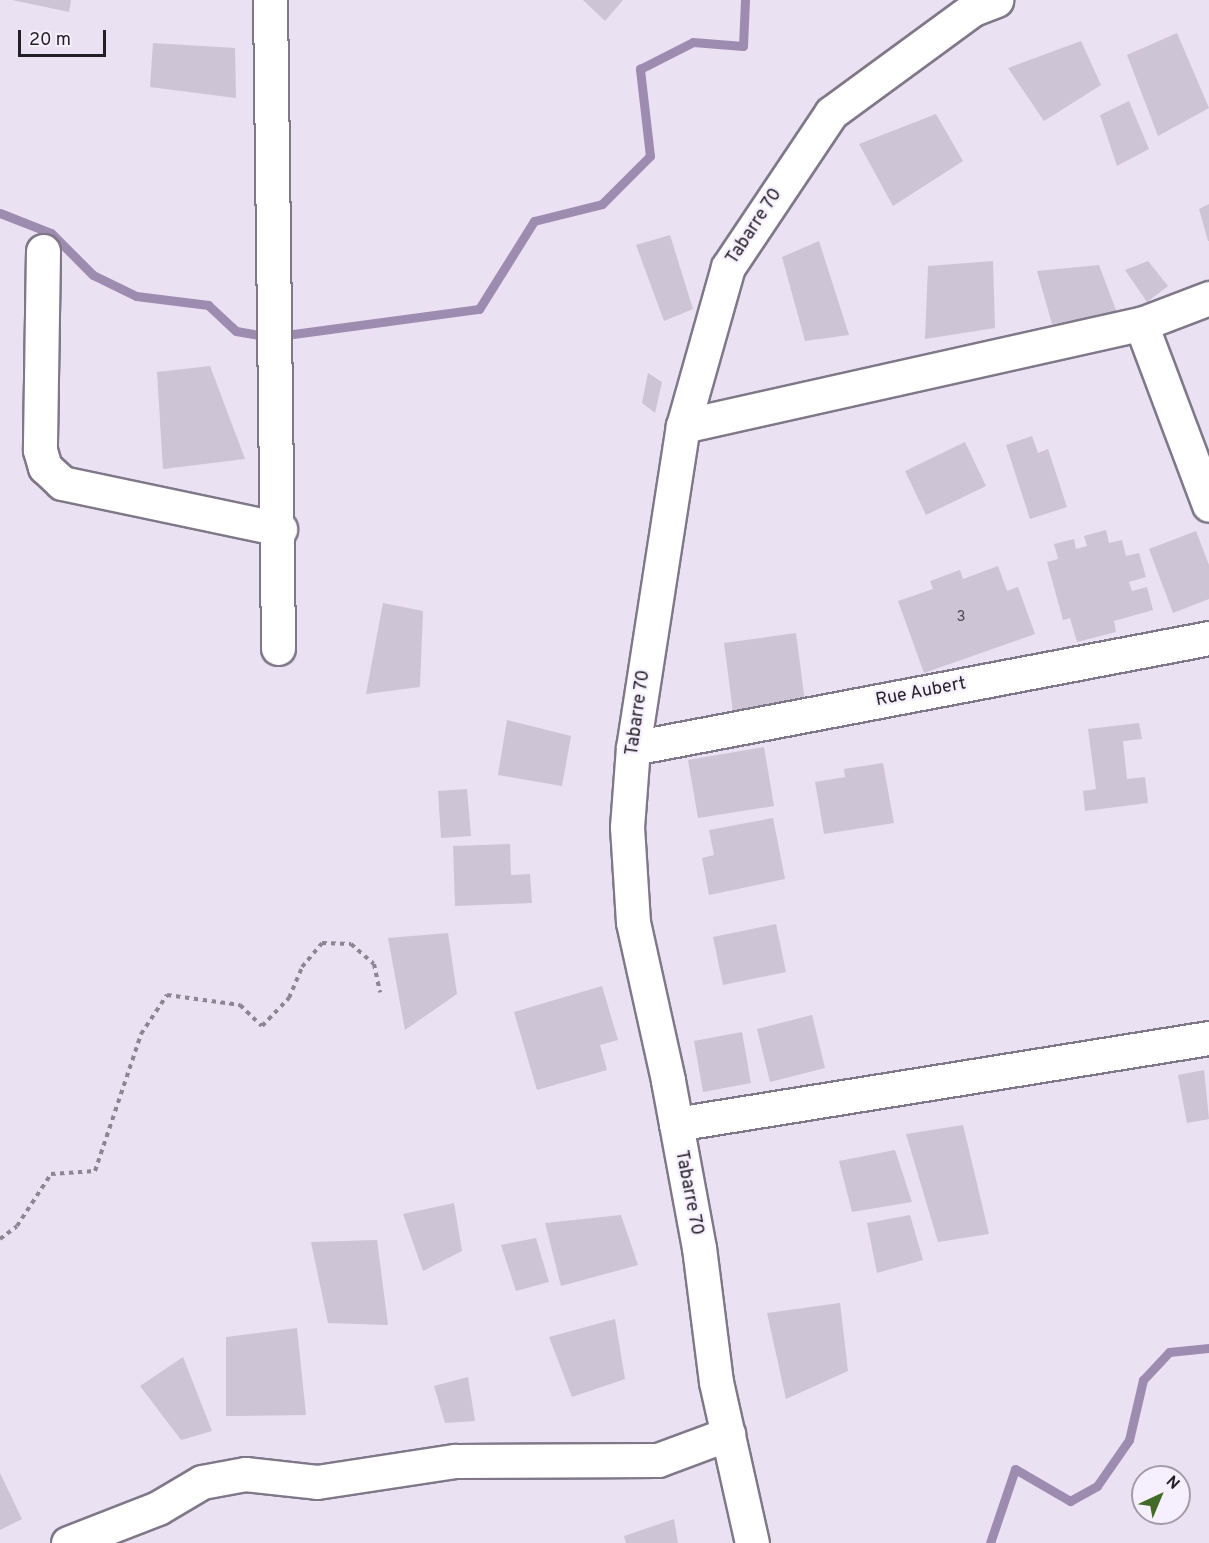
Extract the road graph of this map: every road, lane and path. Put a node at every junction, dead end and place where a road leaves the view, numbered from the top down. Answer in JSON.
{"nodes":[{"id":1,"x":270,"y":0,"type":"edge"},
{"id":2,"x":996,"y":0,"type":"edge"},
{"id":3,"x":43,"y":251,"type":"dead end"},
{"id":4,"x":1209,"y":298,"type":"edge"},
{"id":5,"x":1141,"y":324,"type":"junction"},
{"id":6,"x":683,"y":426,"type":"junction"},
{"id":7,"x":1209,"y":505,"type":"edge"},
{"id":8,"x":280,"y":529,"type":"junction"},
{"id":9,"x":1209,"y":638,"type":"edge"},
{"id":10,"x":278,"y":648,"type":"dead end"},
{"id":11,"x":633,"y":748,"type":"junction"},
{"id":12,"x":380,"y":992,"type":"dead end"},
{"id":13,"x":1209,"y":1038,"type":"edge"},
{"id":14,"x":676,"y":1124,"type":"junction"},
{"id":15,"x":0,"y":1239,"type":"edge"},
{"id":16,"x":728,"y":1434,"type":"junction"},
{"id":17,"x":68,"y":1543,"type":"edge"},
{"id":18,"x":752,"y":1543,"type":"edge"}],
"edges":[{"from":1,"to":8,"type":"street"},
{"from":2,"to":6,"type":"street","name":"Tabarre 70"},
{"from":3,"to":8,"type":"street"},
{"from":4,"to":5,"type":"street"},
{"from":5,"to":6,"type":"street"},
{"from":5,"to":7,"type":"street"},
{"from":6,"to":11,"type":"street","name":"Tabarre 70"},
{"from":8,"to":10,"type":"street"},
{"from":9,"to":11,"type":"street","name":"Rue Aubert"},
{"from":11,"to":14,"type":"street","name":"Tabarre 70"},
{"from":12,"to":15,"type":"path"},
{"from":13,"to":14,"type":"street"},
{"from":14,"to":16,"type":"street","name":"Tabarre 70"},
{"from":16,"to":17,"type":"street"},
{"from":16,"to":18,"type":"street","name":"Tabarre 70"}]}
